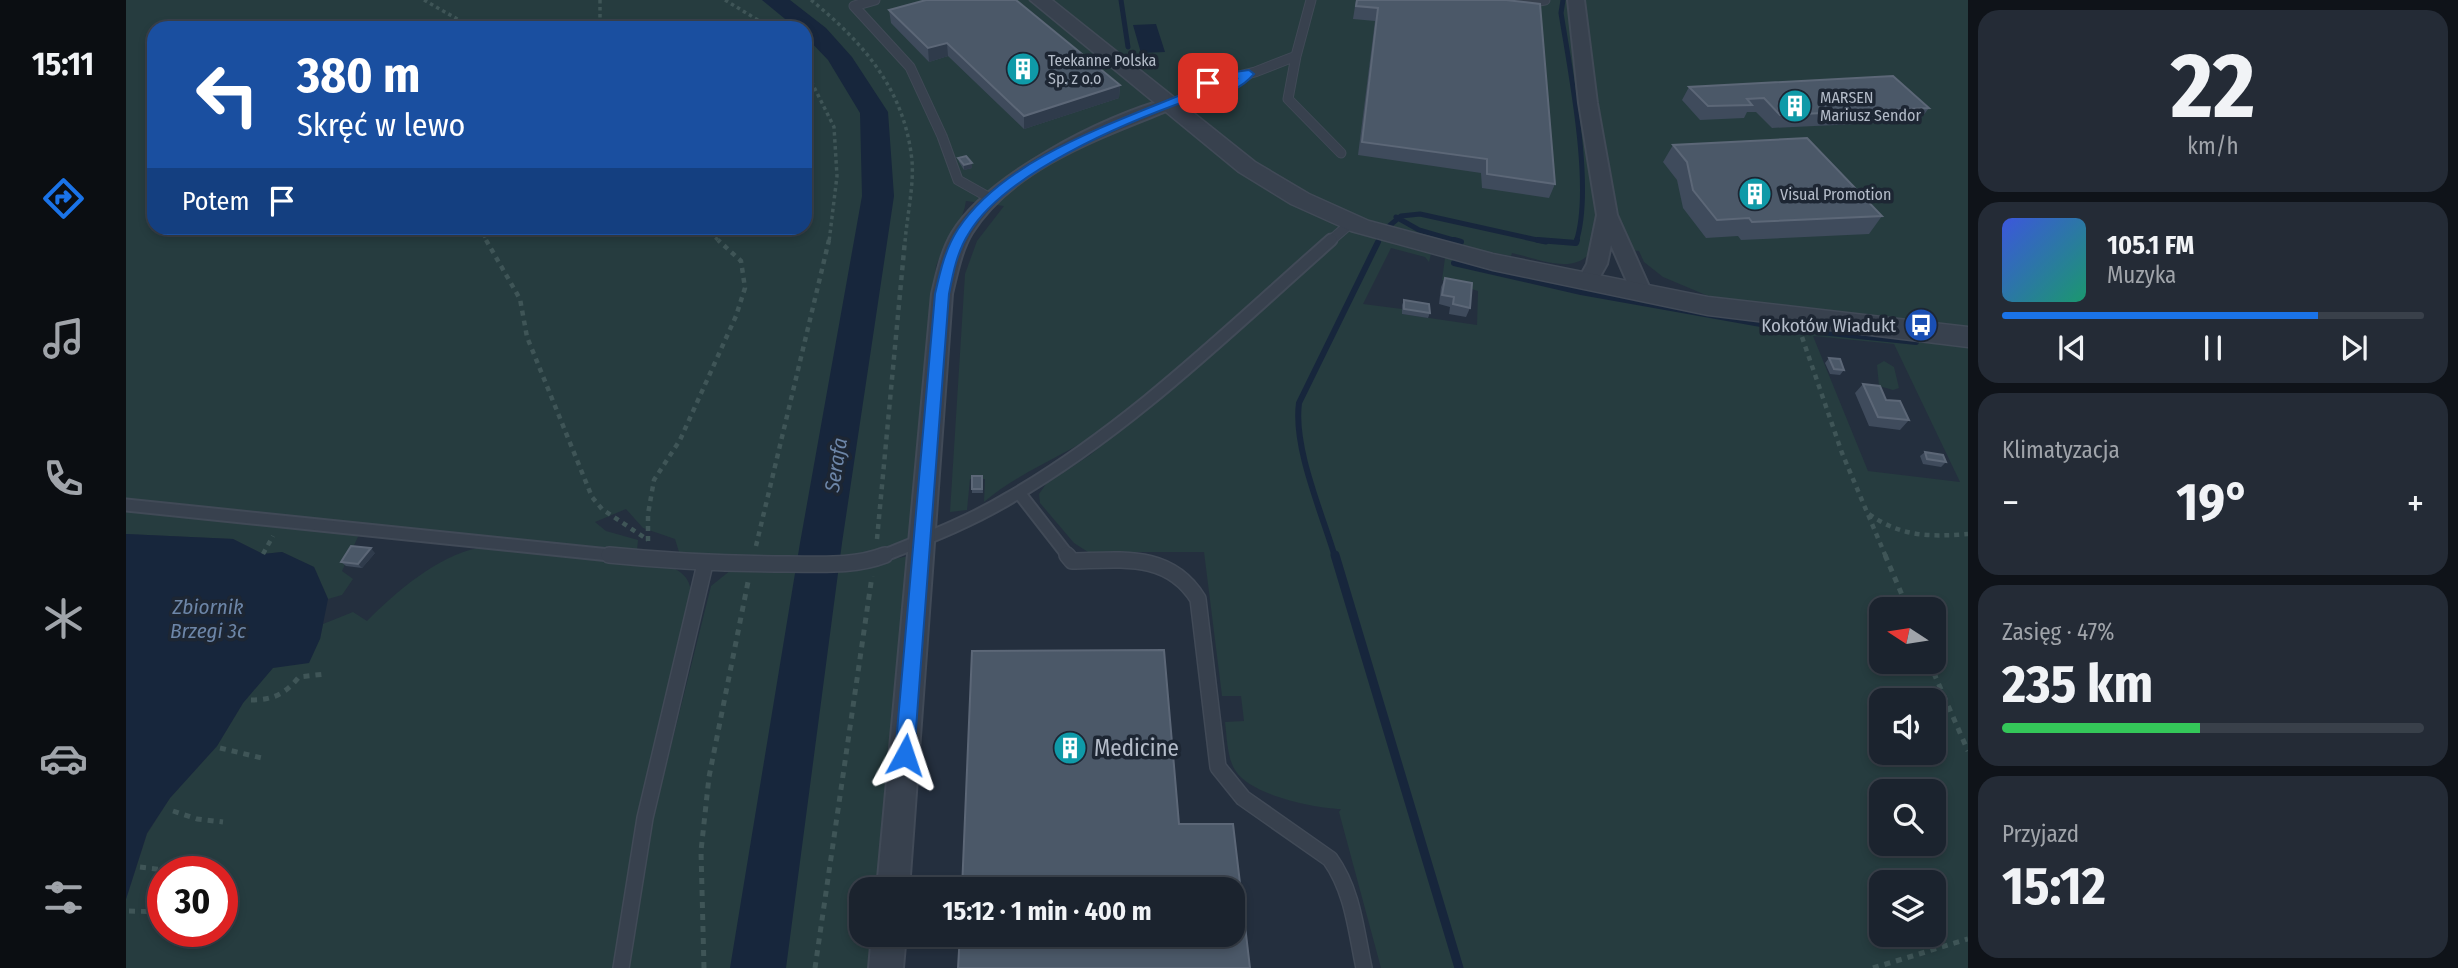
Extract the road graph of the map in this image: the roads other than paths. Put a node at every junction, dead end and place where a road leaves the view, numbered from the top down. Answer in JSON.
{"nodes":[{"id":1,"x":844,"y":0,"type":"edge"},
{"id":2,"x":875,"y":0,"type":"edge"},
{"id":3,"x":1040,"y":0,"type":"edge"},
{"id":4,"x":1311,"y":0,"type":"edge"},
{"id":5,"x":1545,"y":0,"type":"edge"},
{"id":6,"x":1576,"y":0,"type":"edge"},
{"id":7,"x":1504,"y":4,"type":"edge"},
{"id":8,"x":854,"y":6,"type":"junction"},
{"id":9,"x":1296,"y":56,"type":"junction"},
{"id":10,"x":1168,"y":104,"type":"junction"},
{"id":11,"x":1341,"y":153,"type":"dead end"},
{"id":12,"x":990,"y":198,"type":"junction"},
{"id":13,"x":1608,"y":215,"type":"junction"},
{"id":14,"x":1352,"y":222,"type":"junction"},
{"id":15,"x":1587,"y":282,"type":"junction"},
{"id":16,"x":1642,"y":293,"type":"junction"},
{"id":17,"x":1968,"y":337,"type":"edge"},
{"id":18,"x":1020,"y":494,"type":"junction"},
{"id":19,"x":126,"y":505,"type":"edge"},
{"id":20,"x":923,"y":541,"type":"junction"},
{"id":21,"x":705,"y":564,"type":"junction"},
{"id":22,"x":894,"y":877,"type":"edge"},
{"id":23,"x":888,"y":947,"type":"edge"},
{"id":24,"x":621,"y":968,"type":"edge"},
{"id":25,"x":886,"y":968,"type":"edge"},
{"id":26,"x":1364,"y":968,"type":"edge"}],
"edges":[{"from":1,"to":8,"type":"lane"},
{"from":2,"to":8,"type":"lane"},
{"from":3,"to":10,"type":"street"},
{"from":4,"to":9,"type":"lane"},
{"from":5,"to":7,"type":"lane"},
{"from":6,"to":13,"type":"street"},
{"from":8,"to":12,"type":"lane"},
{"from":9,"to":10,"type":"lane"},
{"from":9,"to":11,"type":"lane"},
{"from":10,"to":12,"type":"street"},
{"from":10,"to":14,"type":"street"},
{"from":12,"to":20,"type":"street"},
{"from":13,"to":15,"type":"street"},
{"from":13,"to":16,"type":"street"},
{"from":14,"to":15,"type":"street"},
{"from":14,"to":18,"type":"lane"},
{"from":15,"to":16,"type":"street"},
{"from":16,"to":17,"type":"street"},
{"from":18,"to":20,"type":"lane"},
{"from":18,"to":26,"type":"lane"},
{"from":19,"to":21,"type":"lane"},
{"from":20,"to":21,"type":"lane"},
{"from":20,"to":22,"type":"street"},
{"from":21,"to":24,"type":"lane"},
{"from":23,"to":25,"type":"street"}]}
